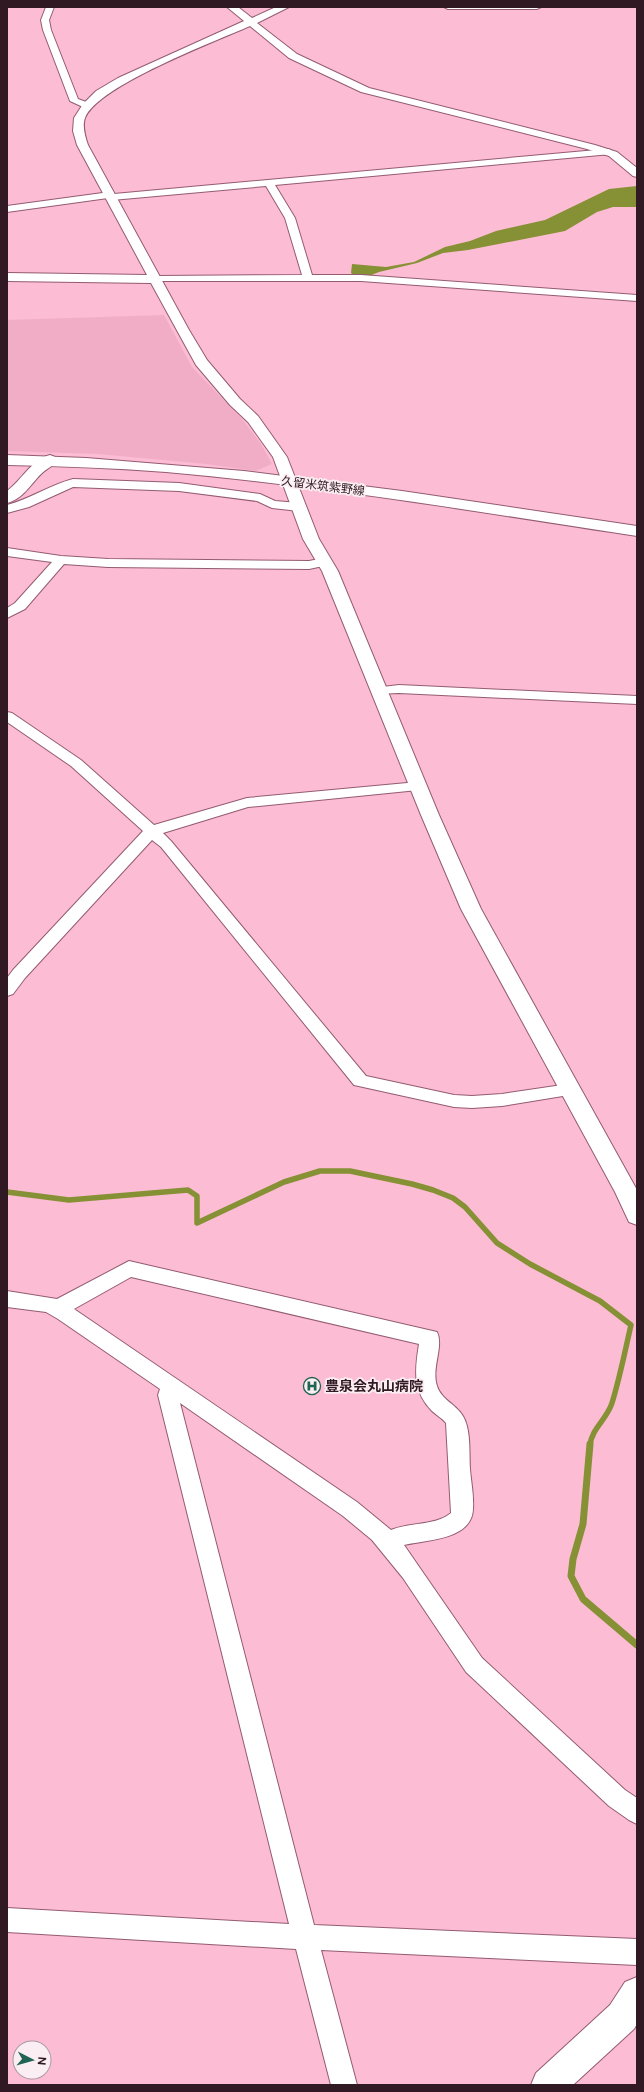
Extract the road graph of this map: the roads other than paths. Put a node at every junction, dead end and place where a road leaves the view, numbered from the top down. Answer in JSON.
{"nodes":[{"id":1,"x":50,"y":7,"type":"edge"},
{"id":2,"x":232,"y":7,"type":"edge"},
{"id":3,"x":284,"y":7,"type":"edge"},
{"id":4,"x":448,"y":7,"type":"edge"},
{"id":5,"x":537,"y":7,"type":"edge"},
{"id":6,"x":250,"y":22,"type":"junction"},
{"id":7,"x":86,"y":105,"type":"junction"},
{"id":8,"x":608,"y":152,"type":"junction"},
{"id":9,"x":637,"y":174,"type":"edge"},
{"id":10,"x":270,"y":183,"type":"junction"},
{"id":11,"x":111,"y":196,"type":"junction"},
{"id":12,"x":7,"y":209,"type":"edge"},
{"id":13,"x":7,"y":277,"type":"edge"},
{"id":14,"x":156,"y":279,"type":"junction"},
{"id":15,"x":308,"y":279,"type":"junction"},
{"id":16,"x":637,"y":298,"type":"edge"},
{"id":17,"x":7,"y":460,"type":"edge"},
{"id":18,"x":50,"y":460,"type":"junction"},
{"id":19,"x":7,"y":470,"type":"edge"},
{"id":20,"x":36,"y":470,"type":"junction"},
{"id":21,"x":294,"y":493,"type":"junction"},
{"id":22,"x":7,"y":498,"type":"edge"},
{"id":23,"x":7,"y":510,"type":"edge"},
{"id":24,"x":637,"y":532,"type":"edge"},
{"id":25,"x":7,"y":552,"type":"edge"},
{"id":26,"x":61,"y":560,"type":"junction"},
{"id":27,"x":324,"y":562,"type":"junction"},
{"id":28,"x":7,"y":614,"type":"edge"},
{"id":29,"x":379,"y":691,"type":"junction"},
{"id":30,"x":637,"y":700,"type":"edge"},
{"id":31,"x":7,"y":716,"type":"edge"},
{"id":32,"x":418,"y":786,"type":"junction"},
{"id":33,"x":152,"y":831,"type":"junction"},
{"id":34,"x":7,"y":990,"type":"edge"},
{"id":35,"x":569,"y":1090,"type":"junction"},
{"id":36,"x":637,"y":1216,"type":"edge"},
{"id":37,"x":7,"y":1299,"type":"edge"},
{"id":38,"x":58,"y":1308,"type":"junction"},
{"id":39,"x":171,"y":1385,"type":"junction"},
{"id":40,"x":388,"y":1542,"type":"junction"},
{"id":41,"x":637,"y":1812,"type":"edge"},
{"id":42,"x":7,"y":1920,"type":"edge"},
{"id":43,"x":305,"y":1938,"type":"junction"},
{"id":44,"x":637,"y":1952,"type":"edge"},
{"id":45,"x":637,"y":1994,"type":"edge"},
{"id":46,"x":344,"y":2085,"type":"edge"},
{"id":47,"x":548,"y":2085,"type":"edge"}],
"edges":[{"from":1,"to":7,"type":"street"},
{"from":2,"to":6,"type":"street"},
{"from":3,"to":6,"type":"street"},
{"from":4,"to":5,"type":"street"},
{"from":6,"to":7,"type":"street"},
{"from":6,"to":8,"type":"street"},
{"from":7,"to":11,"type":"street"},
{"from":8,"to":9,"type":"street"},
{"from":8,"to":10,"type":"street"},
{"from":10,"to":11,"type":"street"},
{"from":10,"to":15,"type":"street"},
{"from":11,"to":12,"type":"street"},
{"from":11,"to":14,"type":"street"},
{"from":13,"to":14,"type":"street"},
{"from":14,"to":15,"type":"street"},
{"from":14,"to":21,"type":"street"},
{"from":15,"to":16,"type":"street"},
{"from":17,"to":18,"type":"main road","name":"久留米筑紫野線"},
{"from":18,"to":20,"type":"main road"},
{"from":18,"to":21,"type":"main road","name":"久留米筑紫野線"},
{"from":19,"to":20,"type":"main road","name":"久留米筑紫野線"},
{"from":20,"to":21,"type":"main road","name":"久留米筑紫野線"},
{"from":20,"to":22,"type":"main road"},
{"from":21,"to":23,"type":"street"},
{"from":21,"to":24,"type":"main road","name":"久留米筑紫野線"},
{"from":21,"to":27,"type":"street"},
{"from":25,"to":26,"type":"street"},
{"from":26,"to":27,"type":"street"},
{"from":26,"to":28,"type":"street"},
{"from":27,"to":29,"type":"street"},
{"from":29,"to":30,"type":"street"},
{"from":29,"to":32,"type":"street"},
{"from":31,"to":33,"type":"street"},
{"from":32,"to":33,"type":"street"},
{"from":32,"to":35,"type":"street"},
{"from":33,"to":34,"type":"street"},
{"from":33,"to":35,"type":"street"},
{"from":35,"to":36,"type":"street"},
{"from":37,"to":38,"type":"street"},
{"from":38,"to":39,"type":"street"},
{"from":38,"to":40,"type":"street"},
{"from":39,"to":40,"type":"street"},
{"from":39,"to":43,"type":"street"},
{"from":40,"to":41,"type":"street"},
{"from":42,"to":43,"type":"street"},
{"from":43,"to":44,"type":"street"},
{"from":43,"to":46,"type":"street"},
{"from":45,"to":47,"type":"main road"}]}
